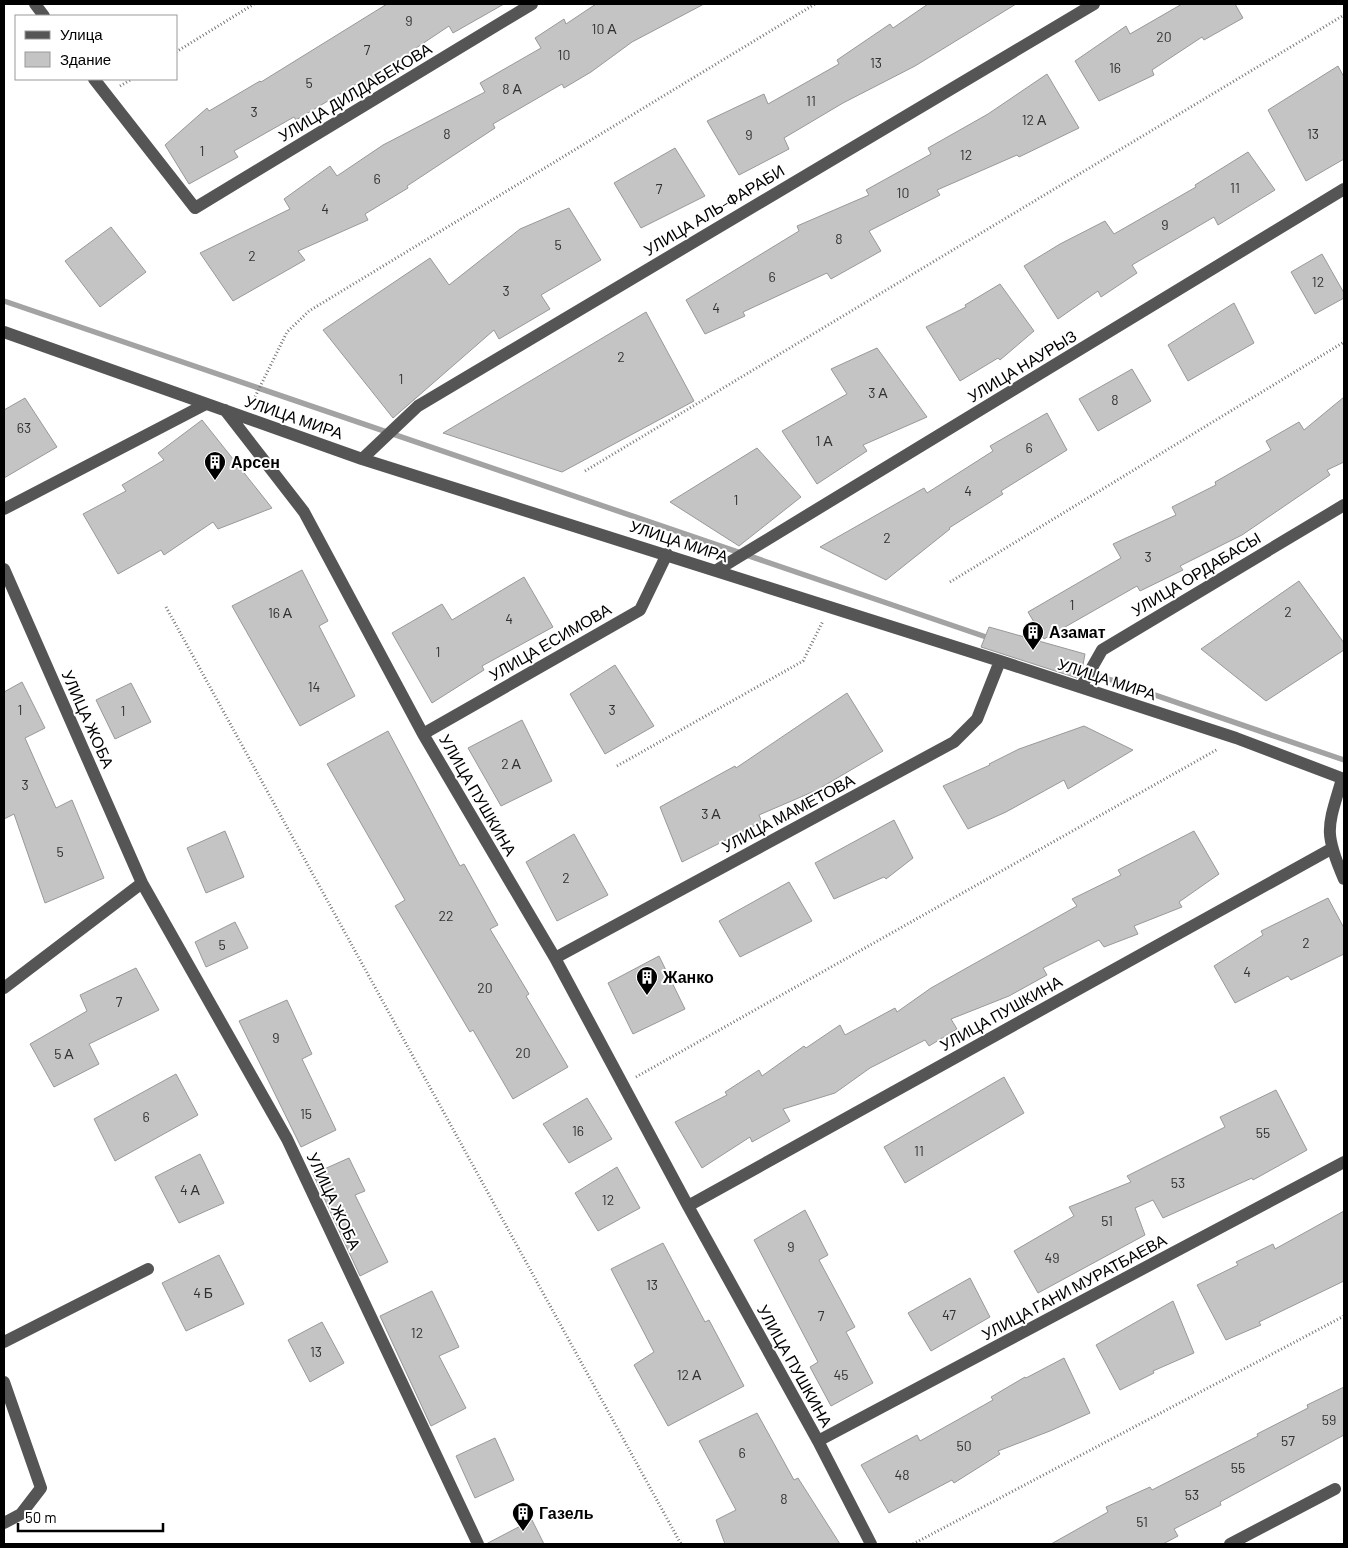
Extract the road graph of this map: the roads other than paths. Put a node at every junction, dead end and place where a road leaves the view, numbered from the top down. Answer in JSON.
{"nodes":[{"id":1,"x":34,"y":4,"type":"edge"},
{"id":2,"x":532,"y":4,"type":"edge"},
{"id":3,"x":1094,"y":4,"type":"edge"},
{"id":4,"x":43,"y":15,"type":"edge"},
{"id":5,"x":95,"y":80,"type":"edge"},
{"id":6,"x":1344,"y":189,"type":"edge"},
{"id":7,"x":4,"y":332,"type":"edge"},
{"id":8,"x":204,"y":405,"type":"junction"},
{"id":9,"x":225,"y":410,"type":"junction"},
{"id":10,"x":362,"y":459,"type":"junction"},
{"id":11,"x":1344,"y":505,"type":"edge"},
{"id":12,"x":4,"y":509,"type":"edge"},
{"id":13,"x":667,"y":554,"type":"junction"},
{"id":14,"x":4,"y":569,"type":"edge"},
{"id":15,"x":717,"y":570,"type":"junction"},
{"id":16,"x":1000,"y":661,"type":"junction"},
{"id":17,"x":1081,"y":687,"type":"junction"},
{"id":18,"x":423,"y":734,"type":"junction"},
{"id":19,"x":1343,"y":779,"type":"edge"},
{"id":20,"x":1331,"y":849,"type":"junction"},
{"id":21,"x":1344,"y":879,"type":"edge"},
{"id":22,"x":142,"y":882,"type":"junction"},
{"id":23,"x":555,"y":958,"type":"junction"},
{"id":24,"x":4,"y":988,"type":"edge"},
{"id":25,"x":1344,"y":1162,"type":"edge"},
{"id":26,"x":688,"y":1206,"type":"junction"},
{"id":27,"x":148,"y":1269,"type":"dead end"},
{"id":28,"x":4,"y":1342,"type":"edge"},
{"id":29,"x":4,"y":1382,"type":"edge"},
{"id":30,"x":818,"y":1441,"type":"junction"},
{"id":31,"x":1335,"y":1489,"type":"dead end"},
{"id":32,"x":4,"y":1523,"type":"edge"},
{"id":33,"x":478,"y":1544,"type":"edge"},
{"id":34,"x":871,"y":1544,"type":"edge"},
{"id":35,"x":1230,"y":1544,"type":"edge"}],
"edges":[{"from":1,"to":4,"type":"street"},
{"from":2,"to":5,"type":"street","name":"УЛИЦА ДИЛДАБЕКОВА"},
{"from":3,"to":10,"type":"street","name":"УЛИЦА АЛЬ-ФАРАБИ"},
{"from":6,"to":15,"type":"street","name":"УЛИЦА НАУРЫЗ"},
{"from":7,"to":8,"type":"street","name":"УЛИЦА МИРА"},
{"from":8,"to":9,"type":"street","name":"УЛИЦА МИРА"},
{"from":8,"to":12,"type":"street"},
{"from":9,"to":10,"type":"street","name":"УЛИЦА МИРА"},
{"from":9,"to":18,"type":"street","name":"УЛИЦА ПУШКИНА"},
{"from":10,"to":13,"type":"street","name":"УЛИЦА МИРА"},
{"from":11,"to":17,"type":"street","name":"УЛИЦА ОРДАБАСЫ"},
{"from":13,"to":15,"type":"street","name":"УЛИЦА МИРА"},
{"from":13,"to":18,"type":"street","name":"УЛИЦА ЕСИМОВА"},
{"from":14,"to":22,"type":"street","name":"УЛИЦА ЖОБА"},
{"from":15,"to":16,"type":"street","name":"УЛИЦА МИРА"},
{"from":16,"to":17,"type":"street","name":"УЛИЦА МИРА"},
{"from":16,"to":23,"type":"street","name":"УЛИЦА МАМЕТОВА"},
{"from":17,"to":19,"type":"street","name":"УЛИЦА МИРА"},
{"from":18,"to":23,"type":"street","name":"УЛИЦА ПУШКИНА"},
{"from":19,"to":20,"type":"street"},
{"from":20,"to":21,"type":"street"},
{"from":20,"to":26,"type":"street","name":"УЛИЦА ПУШКИНА"},
{"from":22,"to":24,"type":"street"},
{"from":22,"to":33,"type":"street","name":"УЛИЦА ЖОБА"},
{"from":23,"to":26,"type":"street","name":"УЛИЦА ПУШКИНА"},
{"from":25,"to":30,"type":"street","name":"УЛИЦА ГАНИ МУРАТБАЕВА"},
{"from":26,"to":30,"type":"street","name":"УЛИЦА ПУШКИНА"},
{"from":27,"to":28,"type":"street"},
{"from":29,"to":32,"type":"street"},
{"from":30,"to":34,"type":"street","name":"УЛИЦА ПУШКИНА"},
{"from":31,"to":35,"type":"street"}]}
